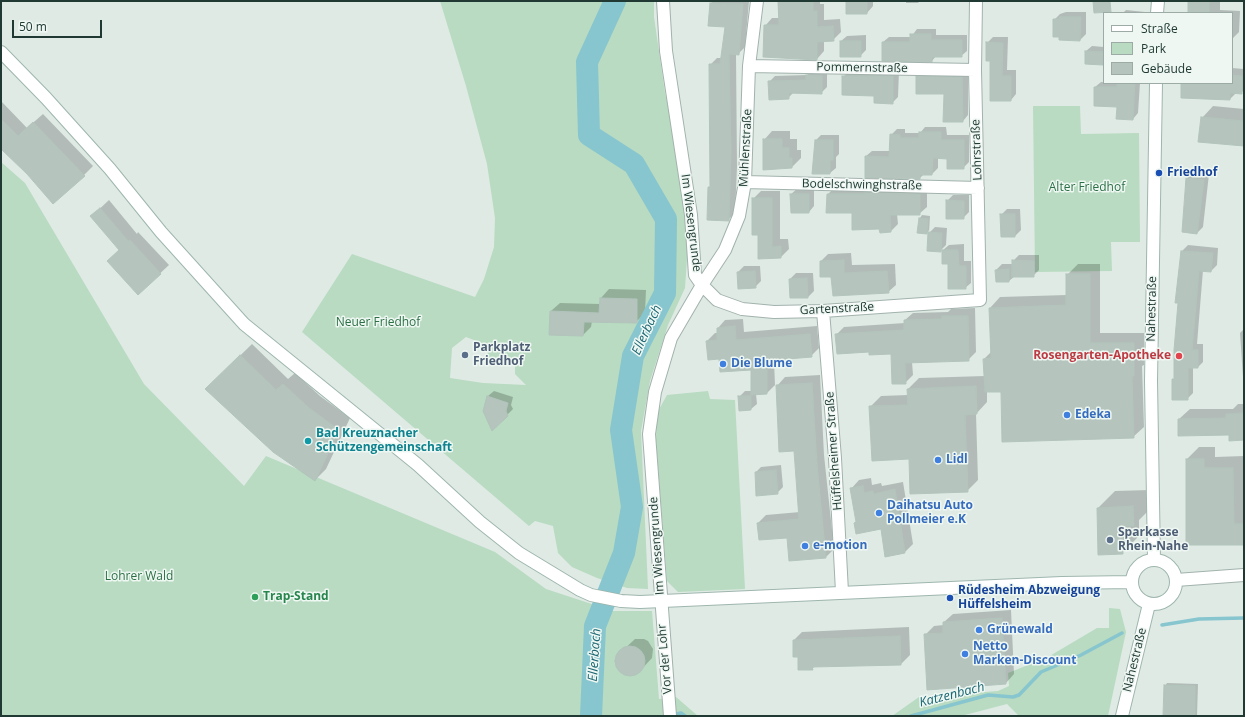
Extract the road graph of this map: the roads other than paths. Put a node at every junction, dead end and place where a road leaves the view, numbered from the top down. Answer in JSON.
{"nodes":[{"id":1,"x":663,"y":1,"type":"edge"},
{"id":2,"x":757,"y":1,"type":"edge"},
{"id":3,"x":976,"y":1,"type":"edge"},
{"id":4,"x":1158,"y":1,"type":"edge"},
{"id":5,"x":1157,"y":12,"type":"edge"},
{"id":6,"x":1,"y":52,"type":"edge"},
{"id":7,"x":749,"y":66,"type":"junction"},
{"id":8,"x":975,"y":70,"type":"junction"},
{"id":9,"x":1156,"y":84,"type":"edge"},
{"id":10,"x":745,"y":182,"type":"junction"},
{"id":11,"x":978,"y":188,"type":"junction"},
{"id":12,"x":702,"y":285,"type":"junction"},
{"id":13,"x":980,"y":300,"type":"joint"},
{"id":14,"x":823,"y":311,"type":"junction"},
{"id":15,"x":1154,"y":560,"type":"junction"},
{"id":16,"x":1244,"y":575,"type":"edge"},
{"id":17,"x":1176,"y":580,"type":"junction"},
{"id":18,"x":1131,"y":582,"type":"junction"},
{"id":19,"x":842,"y":592,"type":"junction"},
{"id":20,"x":660,"y":602,"type":"junction"},
{"id":21,"x":1149,"y":604,"type":"junction"},
{"id":22,"x":670,"y":716,"type":"edge"},
{"id":23,"x":1122,"y":716,"type":"edge"}],
"edges":[{"from":1,"to":12,"type":"street","name":"Im Wiesengrunde"},
{"from":2,"to":7,"type":"street","name":"Mühlenstraße"},
{"from":3,"to":8,"type":"street","name":"Lohrstraße"},
{"from":4,"to":5,"type":"street"},
{"from":6,"to":20,"type":"street"},
{"from":7,"to":8,"type":"street","name":"Pommernstraße"},
{"from":7,"to":10,"type":"street","name":"Mühlenstraße"},
{"from":8,"to":11,"type":"street","name":"Lohrstraße"},
{"from":9,"to":15,"type":"street","name":"Nahestraße"},
{"from":10,"to":11,"type":"street","name":"Bodelschwinghstraße"},
{"from":10,"to":12,"type":"street","name":"Mühlenstraße"},
{"from":11,"to":13,"type":"street","name":"Lohrstraße"},
{"from":12,"to":14,"type":"street","name":"Gartenstraße"},
{"from":12,"to":20,"type":"street","name":"Im Wiesengrunde"},
{"from":13,"to":14,"type":"street","name":"Gartenstraße"},
{"from":14,"to":19,"type":"street","name":"Hüffelsheimer Straße"},
{"from":15,"to":17,"type":"street"},
{"from":15,"to":18,"type":"street"},
{"from":16,"to":17,"type":"street"},
{"from":17,"to":21,"type":"street"},
{"from":18,"to":19,"type":"street"},
{"from":18,"to":21,"type":"street"},
{"from":19,"to":20,"type":"street"},
{"from":20,"to":22,"type":"street","name":"Vor der Lohr"},
{"from":21,"to":23,"type":"street","name":"Nahestraße"}]}
